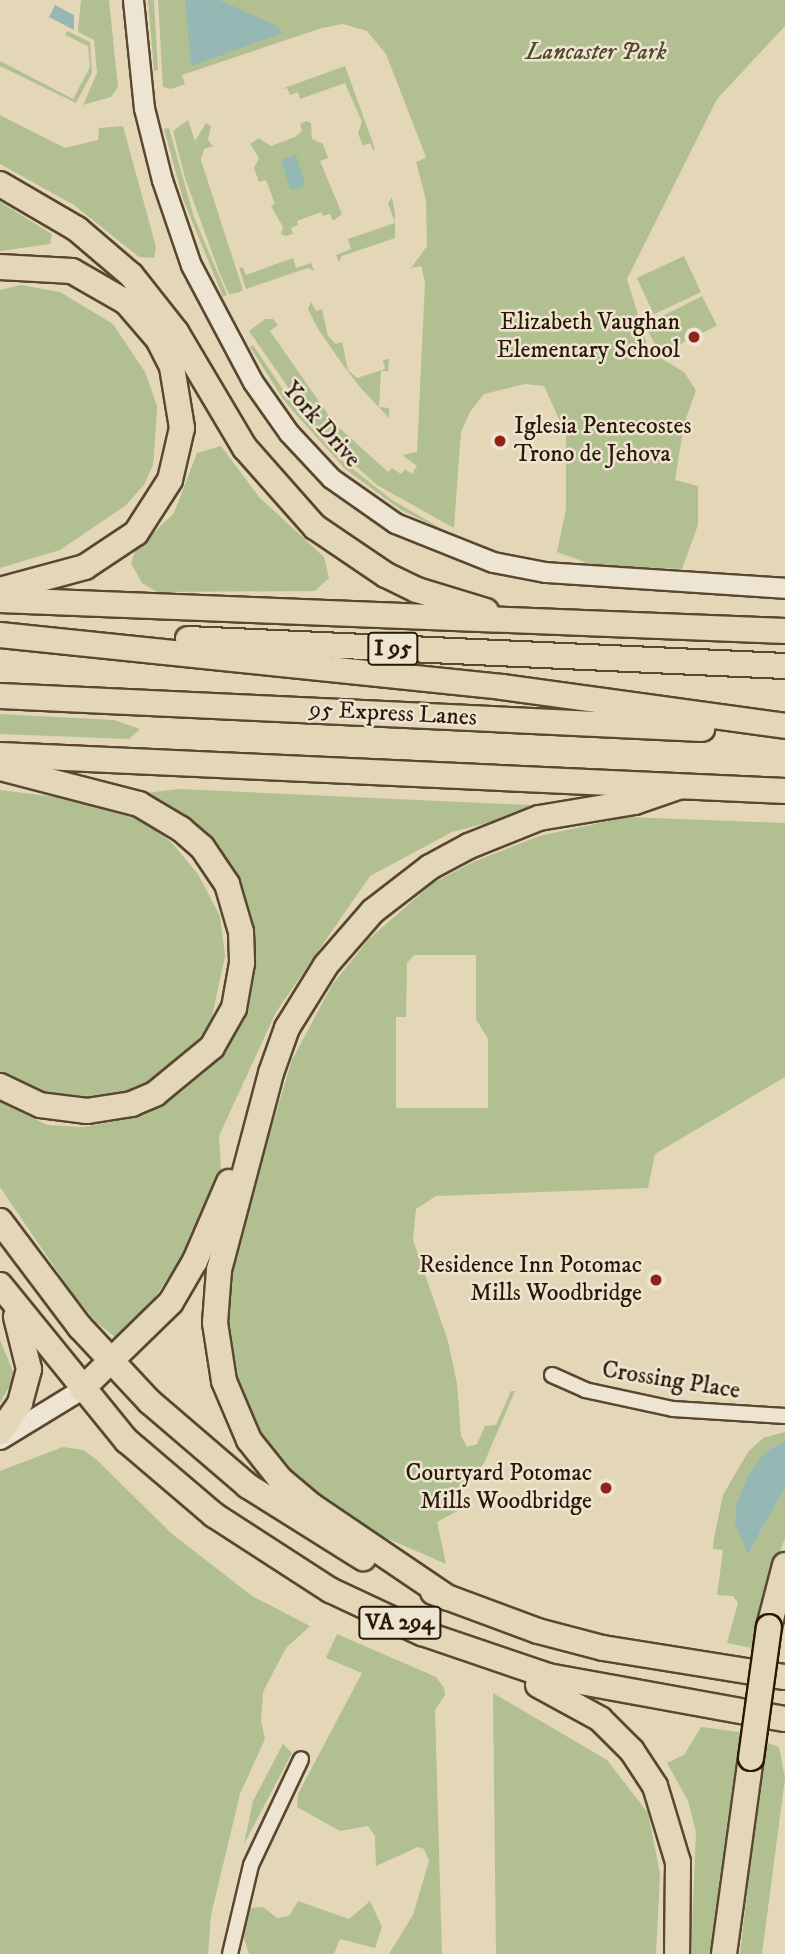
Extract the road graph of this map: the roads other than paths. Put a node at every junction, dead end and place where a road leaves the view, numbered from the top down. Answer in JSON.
{"nodes":[{"id":1,"x":133,"y":0,"type":"edge"},
{"id":2,"x":0,"y":184,"type":"edge"},
{"id":3,"x":0,"y":267,"type":"edge"},
{"id":4,"x":785,"y":588,"type":"edge"},
{"id":5,"x":0,"y":590,"type":"edge"},
{"id":6,"x":0,"y":600,"type":"edge"},
{"id":7,"x":601,"y":625,"type":"junction"},
{"id":8,"x":785,"y":631,"type":"edge"},
{"id":9,"x":0,"y":633,"type":"edge"},
{"id":10,"x":785,"y":666,"type":"edge"},
{"id":11,"x":0,"y":696,"type":"edge"},
{"id":12,"x":785,"y":726,"type":"edge"},
{"id":13,"x":785,"y":733,"type":"edge"},
{"id":14,"x":0,"y":755,"type":"edge"},
{"id":15,"x":0,"y":768,"type":"edge"},
{"id":16,"x":678,"y":787,"type":"junction"},
{"id":17,"x":785,"y":791,"type":"edge"},
{"id":18,"x":271,"y":1073,"type":"junction"},
{"id":19,"x":0,"y":1086,"type":"edge"},
{"id":20,"x":0,"y":1221,"type":"edge"},
{"id":21,"x":0,"y":1285,"type":"edge"},
{"id":22,"x":13,"y":1307,"type":"junction"},
{"id":23,"x":112,"y":1363,"type":"junction"},
{"id":24,"x":552,"y":1375,"type":"dead end"},
{"id":25,"x":82,"y":1390,"type":"junction"},
{"id":26,"x":785,"y":1416,"type":"edge"},
{"id":27,"x":0,"y":1432,"type":"edge"},
{"id":28,"x":0,"y":1439,"type":"edge"},
{"id":29,"x":785,"y":1565,"type":"edge"},
{"id":30,"x":448,"y":1598,"type":"junction"},
{"id":31,"x":422,"y":1633,"type":"junction"},
{"id":32,"x":785,"y":1670,"type":"edge"},
{"id":33,"x":749,"y":1672,"type":"junction"},
{"id":34,"x":785,"y":1677,"type":"edge"},
{"id":35,"x":785,"y":1719,"type":"edge"},
{"id":36,"x":301,"y":1759,"type":"dead end"},
{"id":37,"x":230,"y":1954,"type":"edge"},
{"id":38,"x":677,"y":1954,"type":"edge"},
{"id":39,"x":724,"y":1954,"type":"edge"}],
"edges":[{"from":1,"to":4,"type":"street","name":"York Drive"},
{"from":2,"to":7,"type":"highway"},
{"from":3,"to":5,"type":"highway"},
{"from":6,"to":7,"type":"highway"},
{"from":7,"to":8,"type":"highway"},
{"from":9,"to":10,"type":"highway","number":"I 95"},
{"from":9,"to":12,"type":"highway"},
{"from":11,"to":13,"type":"highway","name":"95 Express Lanes"},
{"from":14,"to":16,"type":"highway"},
{"from":15,"to":19,"type":"highway"},
{"from":16,"to":17,"type":"highway"},
{"from":16,"to":18,"type":"highway"},
{"from":18,"to":23,"type":"highway"},
{"from":18,"to":30,"type":"highway"},
{"from":20,"to":23,"type":"highway","number":"VA 294"},
{"from":21,"to":22,"type":"highway","number":"VA 294"},
{"from":22,"to":25,"type":"highway","number":"VA 294"},
{"from":22,"to":27,"type":"highway"},
{"from":23,"to":25,"type":"highway"},
{"from":23,"to":30,"type":"highway","number":"VA 294"},
{"from":24,"to":26,"type":"street","name":"Crossing Place"},
{"from":25,"to":28,"type":"street"},
{"from":25,"to":31,"type":"highway","number":"VA 294"},
{"from":29,"to":39,"type":"highway","bridge":true},
{"from":30,"to":33,"type":"highway","number":"VA 294"},
{"from":31,"to":35,"type":"highway","number":"VA 294"},
{"from":31,"to":38,"type":"highway"},
{"from":32,"to":33,"type":"highway"},
{"from":33,"to":34,"type":"highway","number":"VA 294"},
{"from":36,"to":37,"type":"street"}]}
